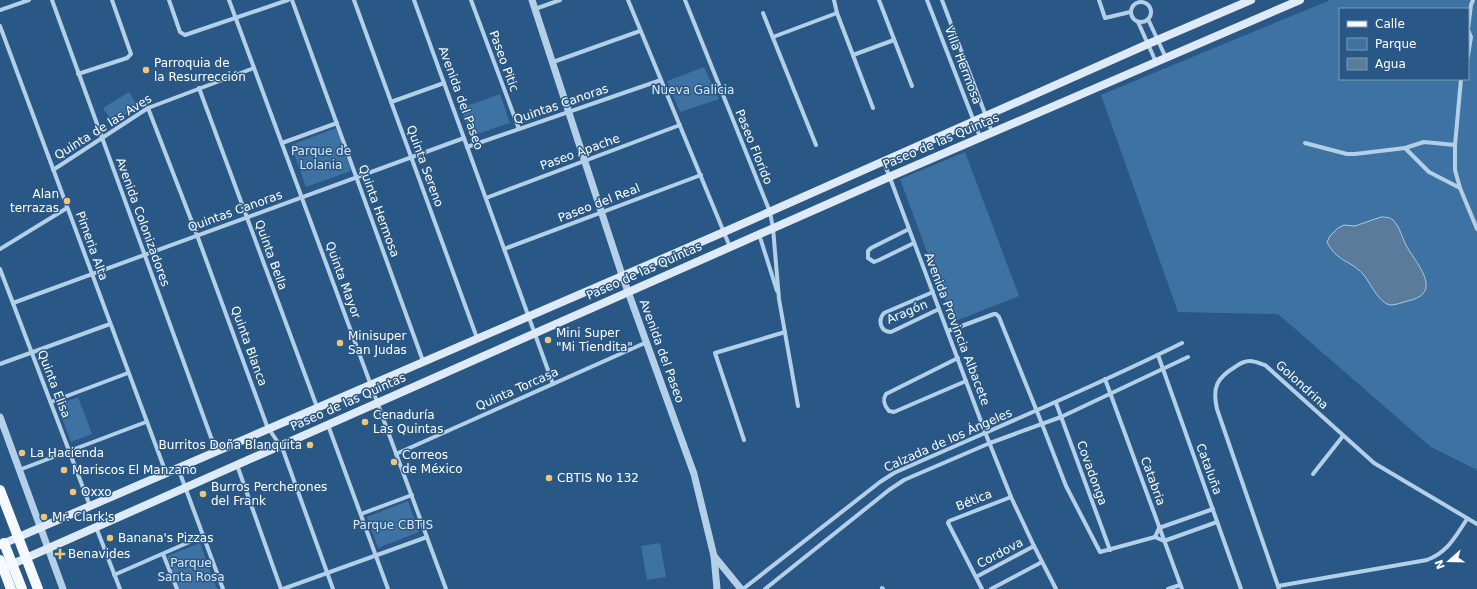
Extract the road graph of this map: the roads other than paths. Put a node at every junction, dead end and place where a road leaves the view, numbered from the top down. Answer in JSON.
{"nodes":[{"id":1,"x":29,"y":0,"type":"edge"},
{"id":2,"x":52,"y":0,"type":"edge"},
{"id":3,"x":112,"y":0,"type":"edge"},
{"id":4,"x":168,"y":0,"type":"edge"},
{"id":5,"x":229,"y":0,"type":"edge"},
{"id":6,"x":288,"y":0,"type":"edge"},
{"id":7,"x":292,"y":0,"type":"edge"},
{"id":8,"x":354,"y":0,"type":"edge"},
{"id":9,"x":414,"y":0,"type":"edge"},
{"id":10,"x":471,"y":0,"type":"edge"},
{"id":11,"x":532,"y":0,"type":"edge"},
{"id":12,"x":560,"y":0,"type":"edge"},
{"id":13,"x":628,"y":0,"type":"edge"},
{"id":14,"x":685,"y":0,"type":"edge"},
{"id":15,"x":834,"y":0,"type":"edge"},
{"id":16,"x":879,"y":0,"type":"edge"},
{"id":17,"x":927,"y":0,"type":"edge"},
{"id":18,"x":942,"y":0,"type":"edge"},
{"id":19,"x":1098,"y":0,"type":"edge"},
{"id":20,"x":1251,"y":0,"type":"edge"},
{"id":21,"x":1300,"y":0,"type":"edge"},
{"id":22,"x":1473,"y":0,"type":"edge"},
{"id":23,"x":1144,"y":1,"type":"edge"},
{"id":24,"x":1469,"y":7,"type":"edge"},
{"id":25,"x":535,"y":9,"type":"junction"},
{"id":26,"x":0,"y":10,"type":"edge"},
{"id":27,"x":763,"y":12,"type":"dead end"},
{"id":28,"x":1130,"y":12,"type":"junction"},
{"id":29,"x":837,"y":13,"type":"junction"},
{"id":30,"x":236,"y":18,"type":"junction"},
{"id":31,"x":1148,"y":18,"type":"junction"},
{"id":32,"x":1138,"y":22,"type":"junction"},
{"id":33,"x":0,"y":26,"type":"edge"},
{"id":34,"x":640,"y":31,"type":"junction"},
{"id":35,"x":1469,"y":32,"type":"edge"},
{"id":36,"x":773,"y":37,"type":"junction"},
{"id":37,"x":894,"y":40,"type":"junction"},
{"id":38,"x":1158,"y":40,"type":"junction"},
{"id":39,"x":1148,"y":44,"type":"junction"},
{"id":40,"x":1469,"y":50,"type":"edge"},
{"id":41,"x":853,"y":55,"type":"junction"},
{"id":42,"x":1167,"y":58,"type":"junction"},
{"id":43,"x":553,"y":62,"type":"junction"},
{"id":44,"x":1156,"y":62,"type":"junction"},
{"id":45,"x":254,"y":68,"type":"junction"},
{"id":46,"x":78,"y":74,"type":"junction"},
{"id":47,"x":661,"y":80,"type":"junction"},
{"id":48,"x":1461,"y":80,"type":"edge"},
{"id":49,"x":444,"y":83,"type":"junction"},
{"id":50,"x":912,"y":86,"type":"dead end"},
{"id":51,"x":199,"y":88,"type":"junction"},
{"id":52,"x":391,"y":102,"type":"junction"},
{"id":53,"x":148,"y":108,"type":"junction"},
{"id":54,"x":873,"y":108,"type":"dead end"},
{"id":55,"x":570,"y":111,"type":"junction"},
{"id":56,"x":985,"y":116,"type":"junction"},
{"id":57,"x":974,"y":121,"type":"junction"},
{"id":58,"x":337,"y":123,"type":"junction"},
{"id":59,"x":680,"y":126,"type":"junction"},
{"id":60,"x":519,"y":129,"type":"junction"},
{"id":61,"x":992,"y":132,"type":"junction"},
{"id":62,"x":980,"y":137,"type":"junction"},
{"id":63,"x":101,"y":138,"type":"junction"},
{"id":64,"x":464,"y":138,"type":"junction"},
{"id":65,"x":1305,"y":142,"type":"dead end"},
{"id":66,"x":282,"y":143,"type":"junction"},
{"id":67,"x":816,"y":145,"type":"dead end"},
{"id":68,"x":1455,"y":145,"type":"junction"},
{"id":69,"x":467,"y":147,"type":"junction"},
{"id":70,"x":1405,"y":148,"type":"junction"},
{"id":71,"x":411,"y":157,"type":"junction"},
{"id":72,"x":586,"y":161,"type":"junction"},
{"id":73,"x":884,"y":162,"type":"junction"},
{"id":74,"x":53,"y":170,"type":"junction"},
{"id":75,"x":701,"y":175,"type":"junction"},
{"id":76,"x":356,"y":177,"type":"junction"},
{"id":77,"x":890,"y":177,"type":"junction"},
{"id":78,"x":1460,"y":188,"type":"junction"},
{"id":79,"x":302,"y":197,"type":"junction"},
{"id":80,"x":486,"y":198,"type":"junction"},
{"id":81,"x":68,"y":208,"type":"junction"},
{"id":82,"x":602,"y":212,"type":"junction"},
{"id":83,"x":770,"y":212,"type":"junction"},
{"id":84,"x":246,"y":217,"type":"junction"},
{"id":85,"x":773,"y":228,"type":"junction"},
{"id":86,"x":909,"y":229,"type":"junction"},
{"id":87,"x":1477,"y":229,"type":"edge"},
{"id":88,"x":724,"y":232,"type":"junction"},
{"id":89,"x":759,"y":234,"type":"junction"},
{"id":90,"x":197,"y":235,"type":"junction"},
{"id":91,"x":914,"y":243,"type":"junction"},
{"id":92,"x":730,"y":247,"type":"junction"},
{"id":93,"x":0,"y":249,"type":"edge"},
{"id":94,"x":504,"y":249,"type":"junction"},
{"id":95,"x":144,"y":255,"type":"junction"},
{"id":96,"x":0,"y":269,"type":"edge"},
{"id":97,"x":92,"y":274,"type":"junction"},
{"id":98,"x":622,"y":275,"type":"junction"},
{"id":99,"x":628,"y":291,"type":"junction"},
{"id":100,"x":933,"y":292,"type":"junction"},
{"id":101,"x":779,"y":299,"type":"junction"},
{"id":102,"x":13,"y":303,"type":"junction"},
{"id":103,"x":939,"y":309,"type":"junction"},
{"id":104,"x":528,"y":316,"type":"junction"},
{"id":105,"x":110,"y":324,"type":"junction"},
{"id":106,"x":948,"y":331,"type":"junction"},
{"id":107,"x":785,"y":332,"type":"junction"},
{"id":108,"x":534,"y":333,"type":"junction"},
{"id":109,"x":477,"y":338,"type":"junction"},
{"id":110,"x":647,"y":342,"type":"junction"},
{"id":111,"x":1182,"y":343,"type":"dead end"},
{"id":112,"x":32,"y":353,"type":"junction"},
{"id":113,"x":1158,"y":355,"type":"junction"},
{"id":114,"x":1188,"y":357,"type":"dead end"},
{"id":115,"x":958,"y":358,"type":"junction"},
{"id":116,"x":424,"y":361,"type":"junction"},
{"id":117,"x":0,"y":364,"type":"edge"},
{"id":118,"x":1163,"y":369,"type":"junction"},
{"id":119,"x":128,"y":373,"type":"junction"},
{"id":120,"x":1105,"y":380,"type":"junction"},
{"id":121,"x":966,"y":381,"type":"junction"},
{"id":122,"x":370,"y":384,"type":"junction"},
{"id":123,"x":553,"y":384,"type":"junction"},
{"id":124,"x":1111,"y":394,"type":"junction"},
{"id":125,"x":51,"y":402,"type":"junction"},
{"id":126,"x":377,"y":402,"type":"junction"},
{"id":127,"x":1056,"y":403,"type":"junction"},
{"id":128,"x":798,"y":406,"type":"dead end"},
{"id":129,"x":317,"y":407,"type":"junction"},
{"id":130,"x":1037,"y":411,"type":"junction"},
{"id":131,"x":1061,"y":416,"type":"junction"},
{"id":132,"x":0,"y":417,"type":"edge"},
{"id":133,"x":146,"y":422,"type":"junction"},
{"id":134,"x":1042,"y":424,"type":"junction"},
{"id":135,"x":327,"y":425,"type":"junction"},
{"id":136,"x":268,"y":428,"type":"junction"},
{"id":137,"x":985,"y":432,"type":"junction"},
{"id":138,"x":1343,"y":436,"type":"junction"},
{"id":139,"x":744,"y":440,"type":"dead end"},
{"id":140,"x":990,"y":443,"type":"junction"},
{"id":141,"x":280,"y":446,"type":"junction"},
{"id":142,"x":69,"y":451,"type":"junction"},
{"id":143,"x":216,"y":451,"type":"junction"},
{"id":144,"x":396,"y":454,"type":"junction"},
{"id":145,"x":237,"y":465,"type":"junction"},
{"id":146,"x":178,"y":468,"type":"junction"},
{"id":147,"x":19,"y":470,"type":"junction"},
{"id":148,"x":166,"y":473,"type":"junction"},
{"id":149,"x":1312,"y":474,"type":"dead end"},
{"id":150,"x":185,"y":488,"type":"junction"},
{"id":151,"x":0,"y":490,"type":"edge"},
{"id":152,"x":412,"y":495,"type":"junction"},
{"id":153,"x":1011,"y":497,"type":"junction"},
{"id":154,"x":90,"y":506,"type":"junction"},
{"id":155,"x":1213,"y":509,"type":"junction"},
{"id":156,"x":361,"y":514,"type":"junction"},
{"id":157,"x":1467,"y":519,"type":"junction"},
{"id":158,"x":1217,"y":522,"type":"junction"},
{"id":159,"x":1477,"y":524,"type":"edge"},
{"id":160,"x":40,"y":527,"type":"junction"},
{"id":161,"x":96,"y":527,"type":"junction"},
{"id":162,"x":1159,"y":528,"type":"junction"},
{"id":163,"x":18,"y":536,"type":"junction"},
{"id":164,"x":203,"y":536,"type":"junction"},
{"id":165,"x":427,"y":537,"type":"junction"},
{"id":166,"x":1154,"y":537,"type":"junction"},
{"id":167,"x":1164,"y":541,"type":"junction"},
{"id":168,"x":2,"y":544,"type":"edge"},
{"id":169,"x":1034,"y":546,"type":"junction"},
{"id":170,"x":48,"y":548,"type":"junction"},
{"id":171,"x":1110,"y":550,"type":"junction"},
{"id":172,"x":163,"y":554,"type":"junction"},
{"id":173,"x":376,"y":555,"type":"junction"},
{"id":174,"x":714,"y":556,"type":"junction"},
{"id":175,"x":26,"y":558,"type":"junction"},
{"id":176,"x":1042,"y":562,"type":"junction"},
{"id":177,"x":13,"y":564,"type":"junction"},
{"id":178,"x":1,"y":566,"type":"edge"},
{"id":179,"x":327,"y":573,"type":"junction"},
{"id":180,"x":114,"y":575,"type":"junction"},
{"id":181,"x":976,"y":577,"type":"junction"},
{"id":182,"x":1181,"y":587,"type":"edge"},
{"id":183,"x":1279,"y":588,"type":"edge"},
{"id":184,"x":11,"y":589,"type":"edge"},
{"id":185,"x":22,"y":589,"type":"edge"},
{"id":186,"x":38,"y":589,"type":"edge"},
{"id":187,"x":63,"y":589,"type":"edge"},
{"id":188,"x":120,"y":589,"type":"edge"},
{"id":189,"x":177,"y":589,"type":"edge"},
{"id":190,"x":223,"y":589,"type":"edge"},
{"id":191,"x":282,"y":589,"type":"edge"},
{"id":192,"x":333,"y":589,"type":"edge"},
{"id":193,"x":388,"y":589,"type":"edge"},
{"id":194,"x":446,"y":589,"type":"edge"},
{"id":195,"x":717,"y":589,"type":"edge"},
{"id":196,"x":742,"y":589,"type":"edge"},
{"id":197,"x":765,"y":589,"type":"edge"},
{"id":198,"x":982,"y":589,"type":"edge"},
{"id":199,"x":992,"y":589,"type":"edge"},
{"id":200,"x":1056,"y":589,"type":"edge"},
{"id":201,"x":1168,"y":589,"type":"edge"},
{"id":202,"x":1241,"y":589,"type":"edge"}],
"edges":[{"from":1,"to":26,"type":"street"},
{"from":2,"to":46,"type":"street","name":"Avenida Colonizadores"},
{"from":3,"to":46,"type":"street"},
{"from":4,"to":30,"type":"street"},
{"from":5,"to":30,"type":"street","name":"Quinta Mayor"},
{"from":6,"to":30,"type":"street"},
{"from":7,"to":58,"type":"street","name":"Quinta Hermosa"},
{"from":8,"to":52,"type":"street","name":"Quinta Sereno"},
{"from":9,"to":49,"type":"street","name":"Avenida del Paseo"},
{"from":10,"to":60,"type":"street","name":"Paseo Pitic"},
{"from":11,"to":25,"type":"street","name":"Avenida del Paseo"},
{"from":12,"to":25,"type":"street"},
{"from":13,"to":34,"type":"street"},
{"from":14,"to":83,"type":"street","name":"Paseo Florido"},
{"from":15,"to":29,"type":"street"},
{"from":16,"to":37,"type":"street"},
{"from":17,"to":57,"type":"street","name":"Villa Hermosa"},
{"from":18,"to":56,"type":"street","name":"Villa Hermosa"},
{"from":19,"to":28,"type":"street"},
{"from":20,"to":38,"type":"main road","name":"Paseo de las Quintas"},
{"from":21,"to":42,"type":"main road","name":"Paseo de las Quintas"},
{"from":22,"to":24,"type":"street"},
{"from":23,"to":28,"type":"street"},
{"from":23,"to":31,"type":"street"},
{"from":25,"to":43,"type":"street","name":"Avenida del Paseo"},
{"from":27,"to":36,"type":"street"},
{"from":28,"to":32,"type":"street"},
{"from":29,"to":36,"type":"street"},
{"from":29,"to":41,"type":"street"},
{"from":30,"to":45,"type":"street","name":"Quinta Mayor"},
{"from":31,"to":32,"type":"street"},
{"from":31,"to":38,"type":"street"},
{"from":32,"to":39,"type":"street"},
{"from":33,"to":74,"type":"street","name":"Pimeria Alta"},
{"from":34,"to":43,"type":"street"},
{"from":34,"to":47,"type":"street"},
{"from":35,"to":40,"type":"street"},
{"from":36,"to":67,"type":"street"},
{"from":37,"to":41,"type":"street"},
{"from":37,"to":50,"type":"street"},
{"from":38,"to":39,"type":"main road","name":"Paseo de las Quintas"},
{"from":38,"to":42,"type":"street"},
{"from":39,"to":44,"type":"street"},
{"from":39,"to":56,"type":"main road","name":"Paseo de las Quintas"},
{"from":41,"to":54,"type":"street"},
{"from":42,"to":44,"type":"main road","name":"Paseo de las Quintas"},
{"from":43,"to":55,"type":"street","name":"Avenida del Paseo"},
{"from":44,"to":61,"type":"main road","name":"Paseo de las Quintas"},
{"from":45,"to":51,"type":"street","name":"Quinta de las Aves"},
{"from":45,"to":66,"type":"street","name":"Quinta Mayor"},
{"from":46,"to":63,"type":"street","name":"Avenida Colonizadores"},
{"from":47,"to":55,"type":"street","name":"Quintas Canoras"},
{"from":47,"to":59,"type":"street"},
{"from":48,"to":68,"type":"street"},
{"from":49,"to":52,"type":"street"},
{"from":49,"to":64,"type":"street","name":"Avenida del Paseo"},
{"from":51,"to":53,"type":"street","name":"Quinta de las Aves"},
{"from":51,"to":84,"type":"street","name":"Quinta Bella"},
{"from":52,"to":71,"type":"street","name":"Quinta Sereno"},
{"from":53,"to":63,"type":"street","name":"Quinta de las Aves"},
{"from":53,"to":90,"type":"street","name":"Quinta Blanca"},
{"from":55,"to":60,"type":"street","name":"Quintas Canoras"},
{"from":55,"to":72,"type":"street","name":"Avenida del Paseo"},
{"from":56,"to":57,"type":"main road","name":"Paseo de las Quintas"},
{"from":56,"to":61,"type":"street","name":"Villa Hermosa"},
{"from":57,"to":62,"type":"street","name":"Villa Hermosa"},
{"from":57,"to":73,"type":"main road","name":"Paseo de las Quintas"},
{"from":58,"to":66,"type":"street"},
{"from":58,"to":76,"type":"street","name":"Quinta Hermosa"},
{"from":59,"to":72,"type":"street","name":"Paseo Apache"},
{"from":59,"to":75,"type":"street"},
{"from":60,"to":69,"type":"street","name":"Quintas Canoras"},
{"from":61,"to":62,"type":"main road","name":"Paseo de las Quintas"},
{"from":62,"to":77,"type":"main road","name":"Paseo de las Quintas"},
{"from":63,"to":74,"type":"street","name":"Quinta de las Aves"},
{"from":63,"to":95,"type":"street","name":"Avenida Colonizadores"},
{"from":64,"to":69,"type":"street","name":"Avenida del Paseo"},
{"from":64,"to":71,"type":"street","name":"Quintas Canoras"},
{"from":65,"to":70,"type":"street"},
{"from":66,"to":79,"type":"street","name":"Quinta Mayor"},
{"from":68,"to":70,"type":"street"},
{"from":68,"to":78,"type":"street"},
{"from":69,"to":80,"type":"street","name":"Avenida del Paseo"},
{"from":70,"to":78,"type":"street"},
{"from":71,"to":76,"type":"street","name":"Quintas Canoras"},
{"from":71,"to":109,"type":"street","name":"Quinta Sereno"},
{"from":72,"to":80,"type":"street","name":"Paseo Apache"},
{"from":72,"to":82,"type":"street","name":"Avenida del Paseo"},
{"from":73,"to":77,"type":"street","name":"Avenida Provincia Albacete"},
{"from":73,"to":83,"type":"main road","name":"Paseo de las Quintas"},
{"from":74,"to":81,"type":"street","name":"Pimeria Alta"},
{"from":75,"to":82,"type":"street","name":"Paseo del Real"},
{"from":75,"to":88,"type":"street"},
{"from":76,"to":79,"type":"street","name":"Quintas Canoras"},
{"from":76,"to":116,"type":"street","name":"Quinta Hermosa"},
{"from":77,"to":85,"type":"main road","name":"Paseo de las Quintas"},
{"from":77,"to":86,"type":"street","name":"Avenida Provincia Albacete"},
{"from":78,"to":87,"type":"street"},
{"from":79,"to":84,"type":"street","name":"Quintas Canoras"},
{"from":79,"to":122,"type":"street","name":"Quinta Mayor"},
{"from":80,"to":94,"type":"street","name":"Avenida del Paseo"},
{"from":81,"to":93,"type":"street"},
{"from":81,"to":97,"type":"street","name":"Pimeria Alta"},
{"from":82,"to":94,"type":"street","name":"Paseo del Real"},
{"from":82,"to":98,"type":"street","name":"Avenida del Paseo"},
{"from":83,"to":85,"type":"street","name":"Paseo Florido"},
{"from":83,"to":88,"type":"main road","name":"Paseo de las Quintas"},
{"from":84,"to":90,"type":"street","name":"Quintas Canoras"},
{"from":84,"to":129,"type":"street","name":"Quinta Bella"},
{"from":85,"to":89,"type":"main road","name":"Paseo de las Quintas"},
{"from":85,"to":101,"type":"street","name":"Paseo Florido"},
{"from":86,"to":91,"type":"street","name":"Avenida Provincia Albacete"},
{"from":86,"to":91,"type":"street"},
{"from":88,"to":92,"type":"street"},
{"from":88,"to":98,"type":"main road","name":"Paseo de las Quintas"},
{"from":89,"to":92,"type":"main road","name":"Paseo de las Quintas"},
{"from":89,"to":101,"type":"street"},
{"from":90,"to":95,"type":"street","name":"Quintas Canoras"},
{"from":90,"to":136,"type":"street","name":"Quinta Blanca"},
{"from":91,"to":100,"type":"street","name":"Avenida Provincia Albacete"},
{"from":92,"to":99,"type":"main road","name":"Paseo de las Quintas"},
{"from":94,"to":104,"type":"street","name":"Avenida del Paseo"},
{"from":95,"to":97,"type":"street","name":"Quintas Canoras"},
{"from":95,"to":143,"type":"street","name":"Avenida Colonizadores"},
{"from":96,"to":102,"type":"street","name":"Quinta Elisa"},
{"from":97,"to":102,"type":"street","name":"Quintas Canoras"},
{"from":97,"to":105,"type":"street","name":"Pimeria Alta"},
{"from":98,"to":99,"type":"street","name":"Avenida del Paseo"},
{"from":98,"to":104,"type":"main road","name":"Paseo de las Quintas"},
{"from":99,"to":108,"type":"main road","name":"Paseo de las Quintas"},
{"from":99,"to":110,"type":"street","name":"Avenida del Paseo"},
{"from":100,"to":103,"type":"street","name":"Avenida Provincia Albacete"},
{"from":100,"to":103,"type":"street","name":"Aragón"},
{"from":101,"to":107,"type":"street"},
{"from":102,"to":112,"type":"street","name":"Quinta Elisa"},
{"from":103,"to":106,"type":"street","name":"Avenida Provincia Albacete"},
{"from":104,"to":108,"type":"street","name":"Avenida del Paseo"},
{"from":104,"to":109,"type":"main road","name":"Paseo de las Quintas"},
{"from":105,"to":112,"type":"street"},
{"from":105,"to":119,"type":"street","name":"Pimeria Alta"},
{"from":106,"to":115,"type":"street","name":"Avenida Provincia Albacete"},
{"from":106,"to":130,"type":"street"},
{"from":107,"to":128,"type":"street"},
{"from":107,"to":139,"type":"street"},
{"from":108,"to":123,"type":"street","name":"Avenida del Paseo"},
{"from":108,"to":126,"type":"main road","name":"Paseo de las Quintas"},
{"from":109,"to":116,"type":"main road","name":"Paseo de las Quintas"},
{"from":110,"to":123,"type":"street","name":"Quinta Torcasa"},
{"from":110,"to":174,"type":"street","name":"Avenida del Paseo"},
{"from":111,"to":113,"type":"street","name":"Calzada de los Ángeles"},
{"from":112,"to":117,"type":"street"},
{"from":112,"to":125,"type":"street","name":"Quinta Elisa"},
{"from":113,"to":118,"type":"street","name":"Cataluña"},
{"from":113,"to":120,"type":"street","name":"Calzada de los Ángeles"},
{"from":114,"to":118,"type":"street","name":"Calzada de los Ángeles"},
{"from":115,"to":121,"type":"street","name":"Avenida Provincia Albacete"},
{"from":115,"to":121,"type":"street"},
{"from":116,"to":122,"type":"main road","name":"Paseo de las Quintas"},
{"from":118,"to":124,"type":"street","name":"Calzada de los Ángeles"},
{"from":118,"to":155,"type":"street","name":"Cataluña"},
{"from":119,"to":125,"type":"street"},
{"from":119,"to":133,"type":"street","name":"Pimeria Alta"},
{"from":120,"to":124,"type":"street","name":"Catabria"},
{"from":120,"to":127,"type":"street","name":"Calzada de los Ángeles"},
{"from":121,"to":137,"type":"street","name":"Avenida Provincia Albacete"},
{"from":122,"to":126,"type":"street","name":"Quinta Mayor"},
{"from":122,"to":129,"type":"main road","name":"Paseo de las Quintas"},
{"from":123,"to":144,"type":"street","name":"Quinta Torcasa"},
{"from":124,"to":131,"type":"street","name":"Calzada de los Ángeles"},
{"from":124,"to":162,"type":"street","name":"Catabria"},
{"from":125,"to":142,"type":"street","name":"Quinta Elisa"},
{"from":126,"to":135,"type":"main road","name":"Paseo de las Quintas"},
{"from":126,"to":144,"type":"street","name":"Quinta Mayor"},
{"from":127,"to":130,"type":"street","name":"Calzada de los Ángeles"},
{"from":127,"to":131,"type":"street","name":"Covadonga"},
{"from":129,"to":136,"type":"main road","name":"Paseo de las Quintas"},
{"from":130,"to":134,"type":"street"},
{"from":130,"to":137,"type":"street","name":"Calzada de los Ángeles"},
{"from":131,"to":134,"type":"street","name":"Calzada de los Ángeles"},
{"from":131,"to":171,"type":"street","name":"Covadonga"},
{"from":132,"to":147,"type":"street"},
{"from":133,"to":142,"type":"street"},
{"from":133,"to":148,"type":"street","name":"Pimeria Alta"},
{"from":134,"to":140,"type":"street","name":"Calzada de los Ángeles"},
{"from":134,"to":171,"type":"street"},
{"from":135,"to":141,"type":"main road","name":"Paseo de las Quintas"},
{"from":135,"to":156,"type":"street"},
{"from":136,"to":141,"type":"street","name":"Quinta Blanca"},
{"from":136,"to":143,"type":"main road","name":"Paseo de las Quintas"},
{"from":137,"to":140,"type":"street","name":"Avenida Provincia Albacete"},
{"from":137,"to":196,"type":"street","name":"Calzada de los Ángeles"},
{"from":138,"to":149,"type":"street"},
{"from":138,"to":157,"type":"street","name":"Golondrina"},
{"from":138,"to":183,"type":"street","name":"Golondrina"},
{"from":140,"to":153,"type":"street","name":"Avenida Provincia Albacete"},
{"from":140,"to":197,"type":"street","name":"Calzada de los Ángeles"},
{"from":141,"to":145,"type":"main road","name":"Paseo de las Quintas"},
{"from":141,"to":179,"type":"street","name":"Quinta Blanca"},
{"from":142,"to":147,"type":"street"},
{"from":142,"to":154,"type":"street","name":"Quinta Elisa"},
{"from":143,"to":146,"type":"main road","name":"Paseo de las Quintas"},
{"from":144,"to":152,"type":"street","name":"Quinta Mayor"},
{"from":145,"to":150,"type":"main road","name":"Paseo de las Quintas"},
{"from":145,"to":191,"type":"street"},
{"from":146,"to":148,"type":"main road","name":"Paseo de las Quintas"},
{"from":146,"to":150,"type":"street"},
{"from":147,"to":160,"type":"street"},
{"from":148,"to":154,"type":"main road","name":"Paseo de las Quintas"},
{"from":150,"to":161,"type":"main road","name":"Paseo de las Quintas"},
{"from":150,"to":164,"type":"street"},
{"from":151,"to":163,"type":"main road"},
{"from":152,"to":156,"type":"street"},
{"from":152,"to":165,"type":"street","name":"Quinta Mayor"},
{"from":153,"to":169,"type":"street","name":"Avenida Provincia Albacete"},
{"from":153,"to":181,"type":"street","name":"Bética"},
{"from":154,"to":160,"type":"main road","name":"Paseo de las Quintas"},
{"from":155,"to":158,"type":"street","name":"Cataluña"},
{"from":155,"to":162,"type":"street"},
{"from":156,"to":173,"type":"street"},
{"from":157,"to":159,"type":"street","name":"Golondrina"},
{"from":157,"to":183,"type":"street","name":"Golondrina"},
{"from":158,"to":167,"type":"street"},
{"from":158,"to":202,"type":"street","name":"Cataluña"},
{"from":160,"to":163,"type":"main road","name":"Paseo de las Quintas"},
{"from":160,"to":170,"type":"street"},
{"from":161,"to":170,"type":"main road","name":"Paseo de las Quintas"},
{"from":161,"to":180,"type":"street"},
{"from":162,"to":166,"type":"street"},
{"from":162,"to":167,"type":"street","name":"Catabria"},
{"from":163,"to":168,"type":"main road","name":"Paseo de las Quintas"},
{"from":163,"to":175,"type":"main road"},
{"from":164,"to":172,"type":"street"},
{"from":164,"to":190,"type":"street"},
{"from":165,"to":173,"type":"street"},
{"from":165,"to":194,"type":"street","name":"Quinta Mayor"},
{"from":166,"to":167,"type":"street"},
{"from":166,"to":171,"type":"street"},
{"from":167,"to":182,"type":"street","name":"Catabria"},
{"from":168,"to":177,"type":"main road"},
{"from":169,"to":176,"type":"street","name":"Avenida Provincia Albacete"},
{"from":169,"to":181,"type":"street","name":"Cordova"},
{"from":170,"to":175,"type":"main road","name":"Paseo de las Quintas"},
{"from":170,"to":187,"type":"street"},
{"from":172,"to":180,"type":"street"},
{"from":172,"to":189,"type":"street"},
{"from":173,"to":179,"type":"street"},
{"from":173,"to":193,"type":"street"},
{"from":174,"to":195,"type":"street"},
{"from":174,"to":196,"type":"street","name":"Avenida del Paseo"},
{"from":175,"to":177,"type":"main road","name":"Paseo de las Quintas"},
{"from":175,"to":186,"type":"main road"},
{"from":176,"to":199,"type":"street"},
{"from":176,"to":200,"type":"street","name":"Avenida Provincia Albacete"},
{"from":177,"to":178,"type":"main road","name":"Paseo de las Quintas"},
{"from":177,"to":185,"type":"main road"},
{"from":178,"to":184,"type":"main road"},
{"from":179,"to":191,"type":"street"},
{"from":179,"to":192,"type":"street","name":"Quinta Blanca"},
{"from":180,"to":188,"type":"street"},
{"from":181,"to":198,"type":"street"},
{"from":182,"to":201,"type":"street"}]}
